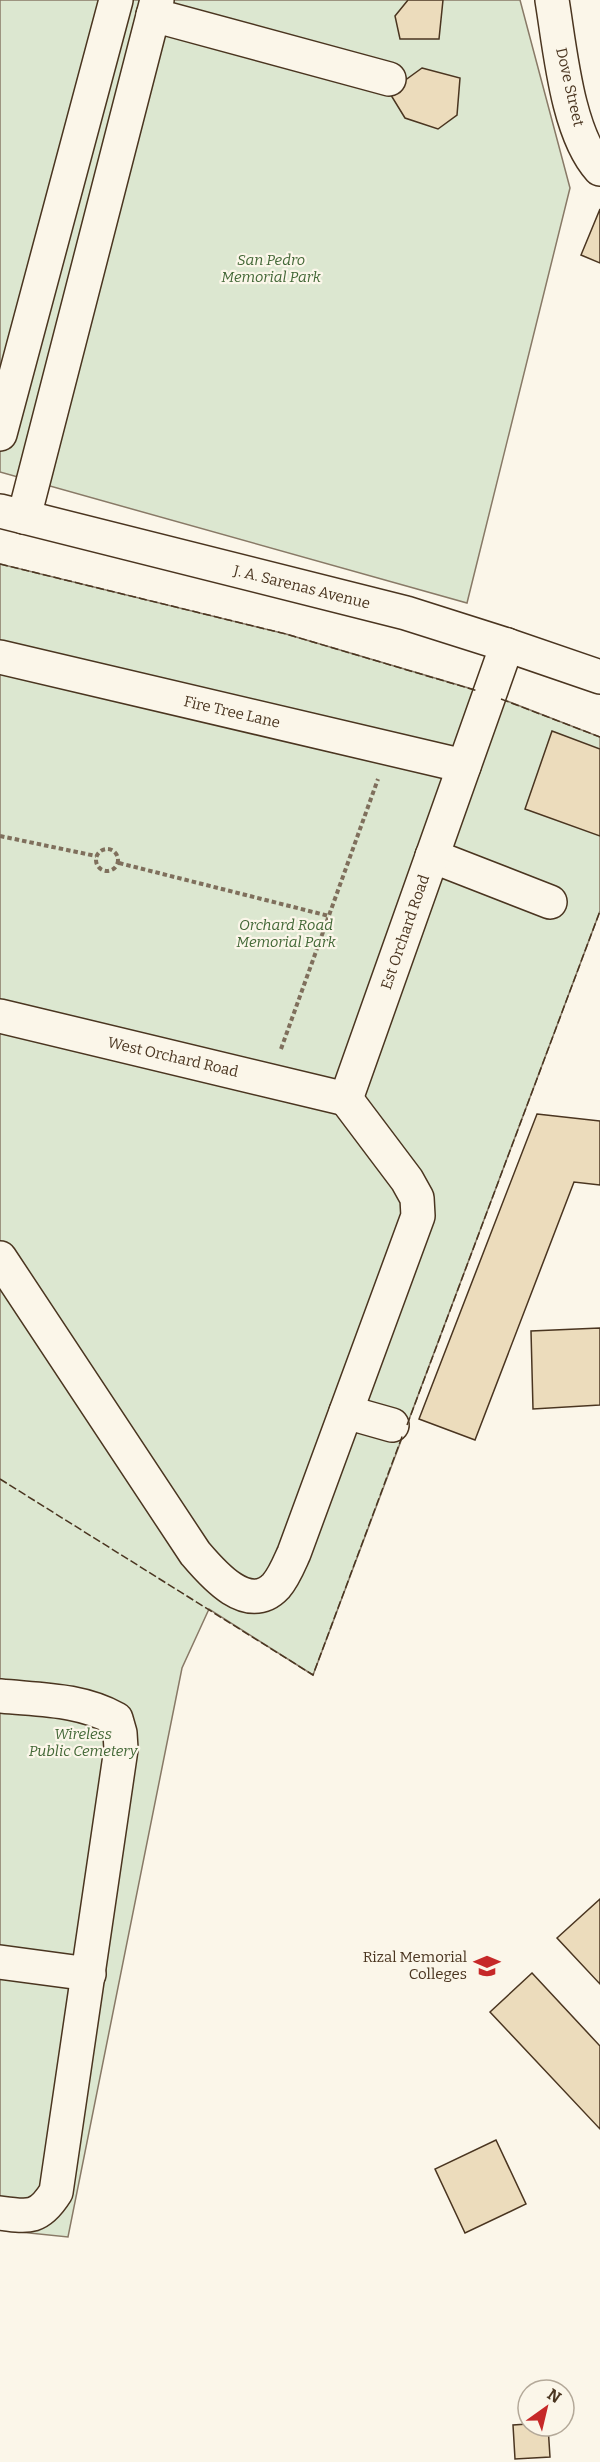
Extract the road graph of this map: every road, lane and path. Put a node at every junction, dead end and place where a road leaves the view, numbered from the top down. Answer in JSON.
{"nodes":[{"id":1,"x":116,"y":0,"type":"edge"},
{"id":2,"x":552,"y":0,"type":"edge"},
{"id":3,"x":155,"y":8,"type":"edge"},
{"id":4,"x":389,"y":79,"type":"dead end"},
{"id":5,"x":600,"y":169,"type":"edge"},
{"id":6,"x":0,"y":434,"type":"edge"},
{"id":7,"x":12,"y":514,"type":"edge"},
{"id":8,"x":507,"y":645,"type":"junction"},
{"id":9,"x":0,"y":657,"type":"edge"},
{"id":10,"x":600,"y":677,"type":"edge"},
{"id":11,"x":390,"y":748,"type":"junction"},
{"id":12,"x":464,"y":766,"type":"junction"},
{"id":13,"x":0,"y":836,"type":"edge"},
{"id":14,"x":96,"y":856,"type":"junction"},
{"id":15,"x":432,"y":856,"type":"junction"},
{"id":16,"x":119,"y":863,"type":"junction"},
{"id":17,"x":550,"y":902,"type":"dead end"},
{"id":18,"x":329,"y":916,"type":"junction"},
{"id":19,"x":0,"y":1016,"type":"edge"},
{"id":20,"x":270,"y":1080,"type":"junction"},
{"id":21,"x":346,"y":1099,"type":"junction"},
{"id":22,"x":0,"y":1258,"type":"edge"},
{"id":23,"x":346,"y":1412,"type":"junction"},
{"id":24,"x":392,"y":1425,"type":"dead end"},
{"id":25,"x":0,"y":1696,"type":"edge"},
{"id":26,"x":0,"y":1962,"type":"edge"},
{"id":27,"x":88,"y":1974,"type":"junction"},
{"id":28,"x":0,"y":2213,"type":"edge"}],
"edges":[{"from":1,"to":6,"type":"main road"},
{"from":2,"to":5,"type":"main road","name":"Dove Street"},
{"from":3,"to":4,"type":"main road"},
{"from":3,"to":7,"type":"main road"},
{"from":7,"to":8,"type":"main road","name":"J. A. Sarenas Avenue"},
{"from":8,"to":10,"type":"main road","name":"J. A. Sarenas Avenue"},
{"from":8,"to":12,"type":"main road","name":"Est Orchard Road"},
{"from":9,"to":11,"type":"main road","name":"Fire Tree Lane"},
{"from":11,"to":12,"type":"main road","name":"Fire Tree Lane"},
{"from":11,"to":18,"type":"path"},
{"from":12,"to":15,"type":"main road","name":"Est Orchard Road"},
{"from":13,"to":14,"type":"path"},
{"from":14,"to":16,"type":"path"},
{"from":14,"to":16,"type":"path"},
{"from":15,"to":17,"type":"main road"},
{"from":15,"to":21,"type":"main road","name":"Est Orchard Road"},
{"from":16,"to":18,"type":"path"},
{"from":18,"to":20,"type":"path"},
{"from":19,"to":20,"type":"main road","name":"West Orchard Road"},
{"from":20,"to":21,"type":"main road","name":"West Orchard Road"},
{"from":21,"to":23,"type":"main road"},
{"from":22,"to":23,"type":"main road"},
{"from":23,"to":24,"type":"main road"},
{"from":25,"to":27,"type":"main road"},
{"from":26,"to":27,"type":"main road"},
{"from":27,"to":28,"type":"main road"}]}
